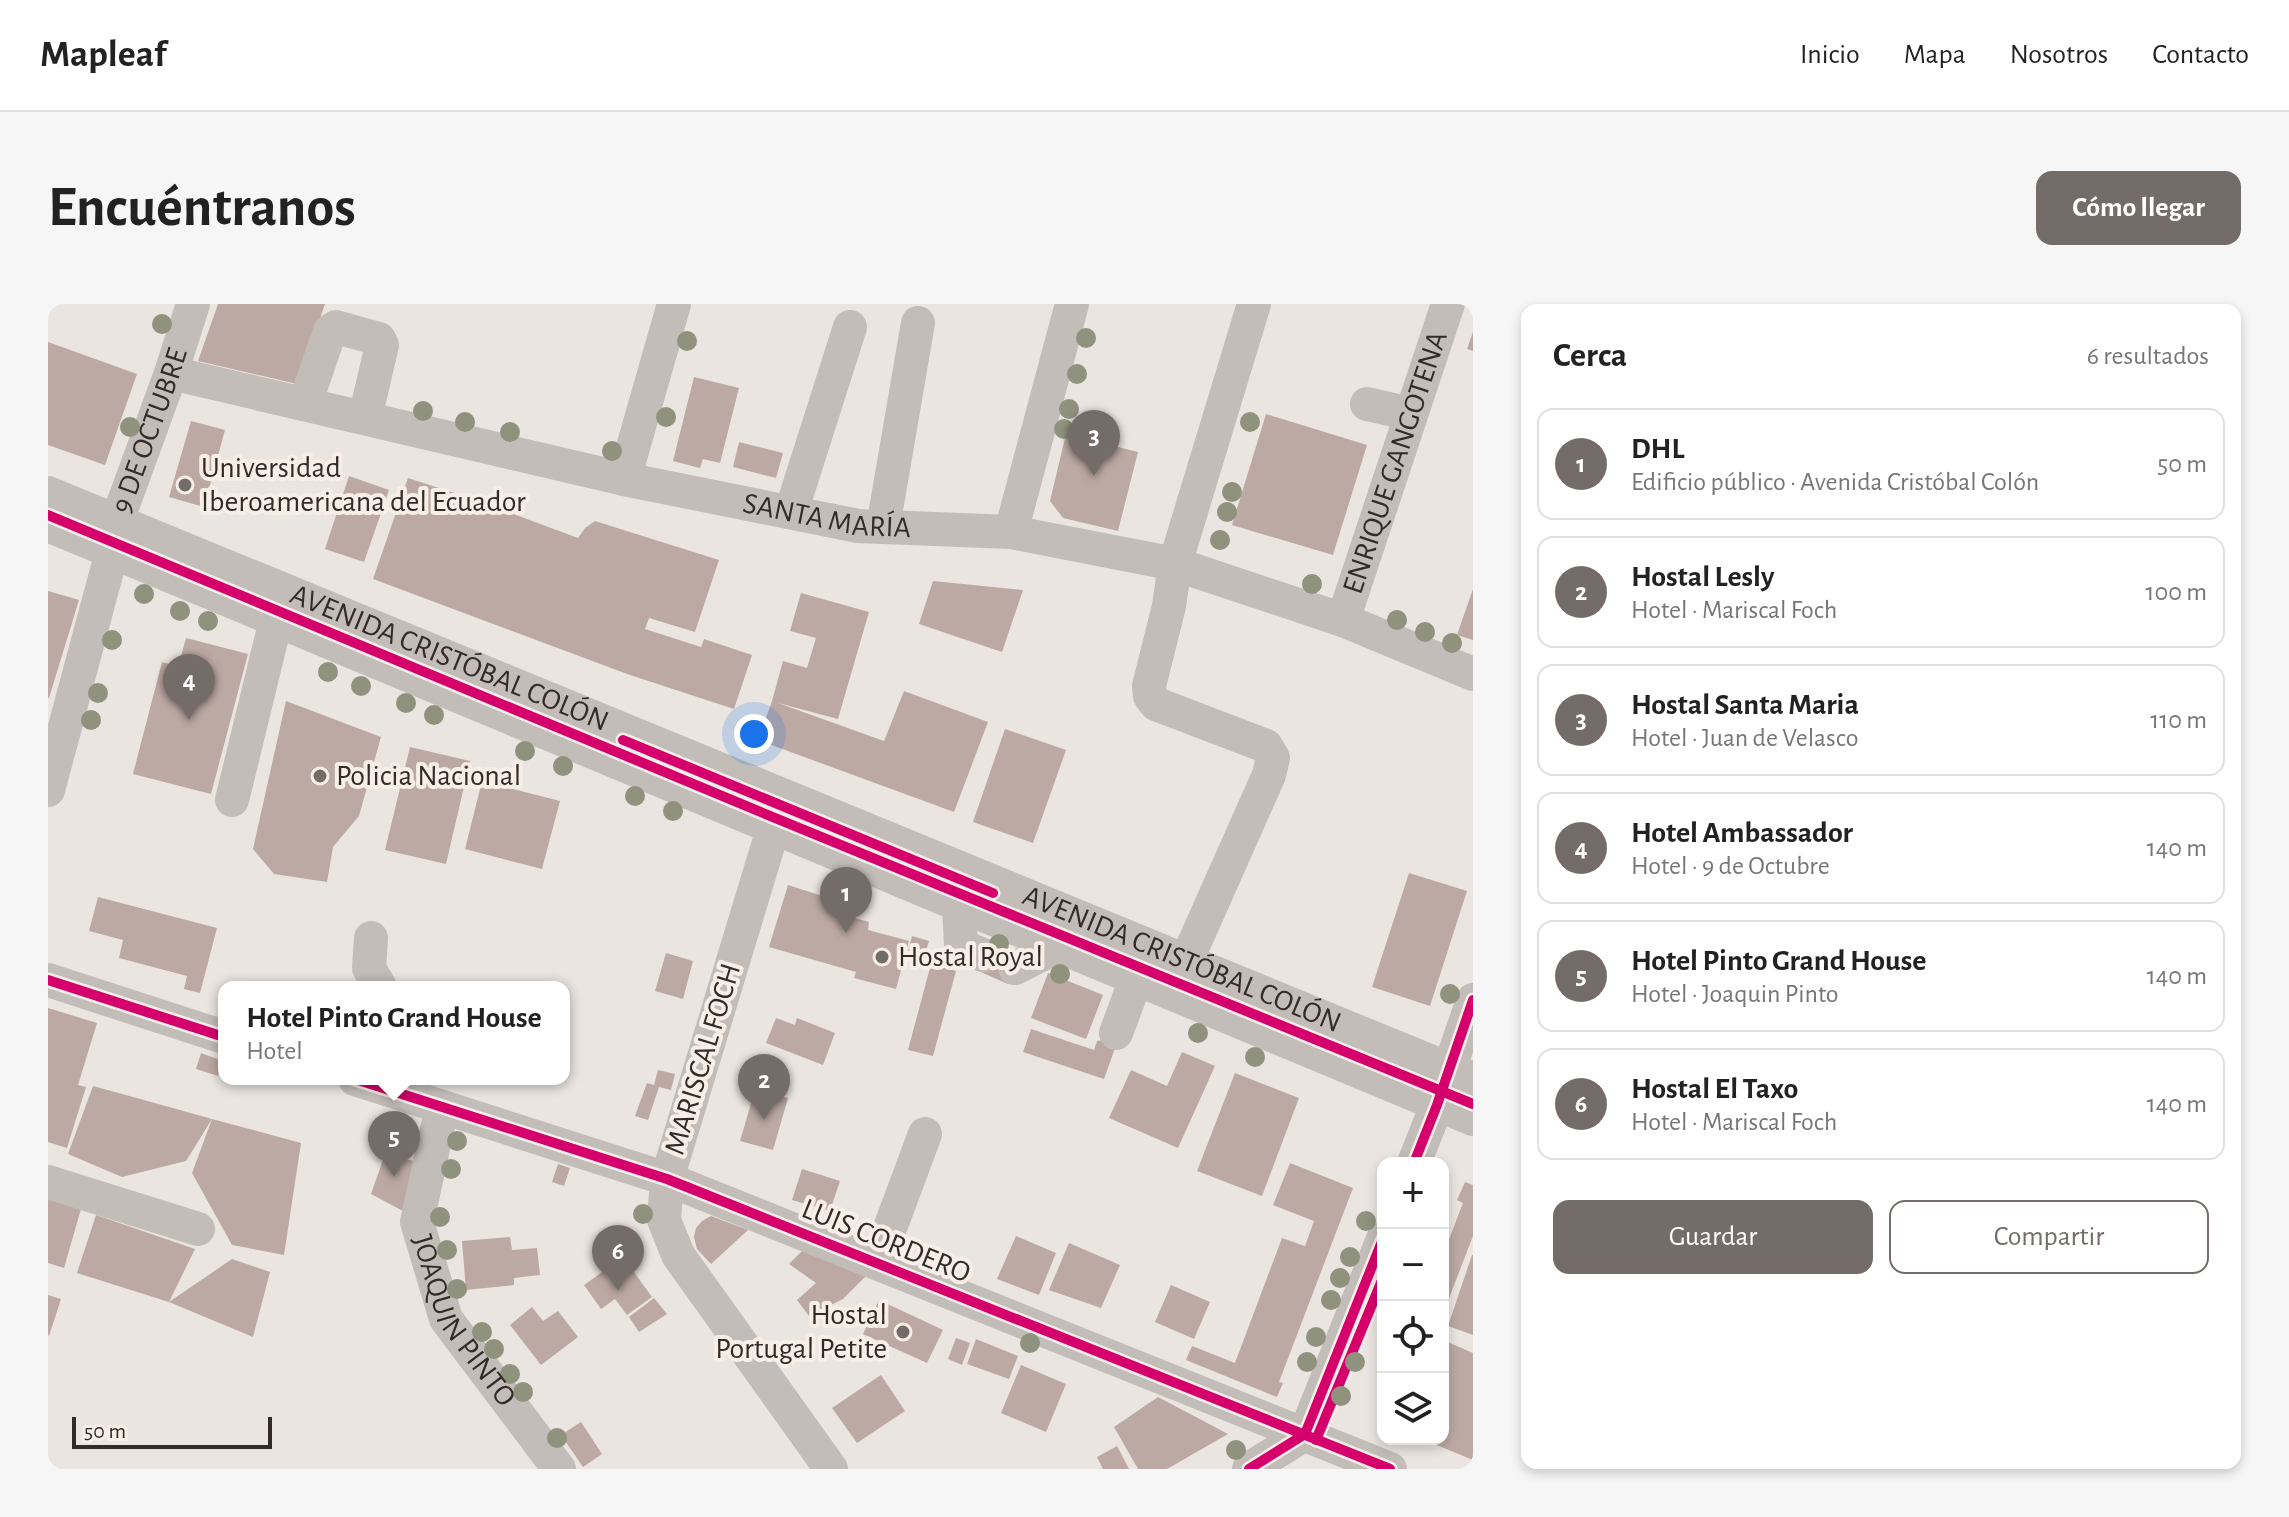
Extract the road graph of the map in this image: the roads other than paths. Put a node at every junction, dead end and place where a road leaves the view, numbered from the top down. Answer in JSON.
{"nodes":[{"id":1,"x":193,"y":304,"type":"edge"},
{"id":2,"x":674,"y":304,"type":"edge"},
{"id":3,"x":1072,"y":304,"type":"edge"},
{"id":4,"x":1254,"y":304,"type":"edge"},
{"id":5,"x":1448,"y":304,"type":"edge"},
{"id":6,"x":918,"y":323,"type":"dead end"},
{"id":7,"x":850,"y":327,"type":"dead end"},
{"id":8,"x":171,"y":373,"type":"junction"},
{"id":9,"x":305,"y":404,"type":"junction"},
{"id":10,"x":1367,"y":404,"type":"dead end"},
{"id":11,"x":1411,"y":414,"type":"junction"},
{"id":12,"x":365,"y":418,"type":"junction"},
{"id":13,"x":624,"y":479,"type":"junction"},
{"id":14,"x":48,"y":493,"type":"edge"},
{"id":15,"x":791,"y":512,"type":"junction"},
{"id":16,"x":48,"y":525,"type":"edge"},
{"id":17,"x":883,"y":527,"type":"junction"},
{"id":18,"x":1011,"y":532,"type":"junction"},
{"id":19,"x":115,"y":536,"type":"junction"},
{"id":20,"x":1175,"y":564,"type":"junction"},
{"id":21,"x":276,"y":620,"type":"junction"},
{"id":22,"x":1343,"y":620,"type":"junction"},
{"id":23,"x":1473,"y":674,"type":"edge"},
{"id":24,"x":48,"y":790,"type":"edge"},
{"id":25,"x":784,"y":796,"type":"junction"},
{"id":26,"x":232,"y":800,"type":"dead end"},
{"id":27,"x":773,"y":828,"type":"junction"},
{"id":28,"x":959,"y":905,"type":"junction"},
{"id":29,"x":371,"y":938,"type":"dead end"},
{"id":30,"x":1058,"y":946,"type":"junction"},
{"id":31,"x":983,"y":955,"type":"dead end"},
{"id":32,"x":1184,"y":961,"type":"junction"},
{"id":33,"x":1015,"y":968,"type":"dead end"},
{"id":34,"x":1136,"y":979,"type":"junction"},
{"id":35,"x":48,"y":980,"type":"edge"},
{"id":36,"x":377,"y":981,"type":"edge"},
{"id":37,"x":1473,"y":1000,"type":"edge"},
{"id":38,"x":1116,"y":1033,"type":"dead end"},
{"id":39,"x":218,"y":1035,"type":"edge"},
{"id":40,"x":1461,"y":1074,"type":"edge"},
{"id":41,"x":378,"y":1085,"type":"edge"},
{"id":42,"x":1437,"y":1105,"type":"junction"},
{"id":43,"x":442,"y":1107,"type":"junction"},
{"id":44,"x":1473,"y":1119,"type":"edge"},
{"id":45,"x":925,"y":1134,"type":"dead end"},
{"id":46,"x":1416,"y":1157,"type":"edge"},
{"id":47,"x":667,"y":1179,"type":"junction"},
{"id":48,"x":48,"y":1182,"type":"edge"},
{"id":49,"x":198,"y":1229,"type":"dead end"},
{"id":50,"x":1377,"y":1254,"type":"edge"},
{"id":51,"x":877,"y":1263,"type":"junction"},
{"id":52,"x":1305,"y":1434,"type":"junction"},
{"id":53,"x":559,"y":1469,"type":"edge"},
{"id":54,"x":831,"y":1469,"type":"edge"},
{"id":55,"x":1249,"y":1469,"type":"edge"},
{"id":56,"x":1390,"y":1469,"type":"edge"}],
"edges":[{"from":1,"to":8,"type":"street","name":"9 DE OCTUBRE"},
{"from":2,"to":13,"type":"street"},
{"from":3,"to":18,"type":"street"},
{"from":4,"to":20,"type":"street"},
{"from":5,"to":11,"type":"street","name":"ENRIQUE GANGOTENA"},
{"from":6,"to":17,"type":"street"},
{"from":7,"to":15,"type":"street"},
{"from":8,"to":9,"type":"street","name":"SANTA MARÍA"},
{"from":8,"to":19,"type":"street","name":"9 DE OCTUBRE"},
{"from":9,"to":12,"type":"street","name":"SANTA MARÍA"},
{"from":9,"to":12,"type":"street"},
{"from":10,"to":11,"type":"street"},
{"from":11,"to":22,"type":"street","name":"ENRIQUE GANGOTENA"},
{"from":12,"to":13,"type":"street","name":"SANTA MARÍA"},
{"from":13,"to":15,"type":"street","name":"SANTA MARÍA"},
{"from":14,"to":19,"type":"street","name":"AVENIDA CRISTÓBAL COLÓN"},
{"from":15,"to":17,"type":"street","name":"SANTA MARÍA"},
{"from":16,"to":19,"type":"street","name":"AVENIDA CRISTÓBAL COLÓN"},
{"from":17,"to":18,"type":"street","name":"SANTA MARÍA"},
{"from":18,"to":20,"type":"street","name":"SANTA MARÍA"},
{"from":19,"to":21,"type":"street","name":"AVENIDA CRISTÓBAL COLÓN"},
{"from":19,"to":24,"type":"street","name":"9 DE OCTUBRE"},
{"from":19,"to":25,"type":"street","name":"AVENIDA CRISTÓBAL COLÓN"},
{"from":20,"to":22,"type":"street","name":"SANTA MARÍA"},
{"from":20,"to":32,"type":"street"},
{"from":21,"to":26,"type":"street"},
{"from":21,"to":27,"type":"street","name":"AVENIDA CRISTÓBAL COLÓN"},
{"from":22,"to":23,"type":"street","name":"SANTA MARÍA"},
{"from":25,"to":27,"type":"street","name":"MARISCAL FOCH"},
{"from":25,"to":32,"type":"street","name":"AVENIDA CRISTÓBAL COLÓN"},
{"from":27,"to":28,"type":"street","name":"AVENIDA CRISTÓBAL COLÓN"},
{"from":27,"to":47,"type":"street","name":"MARISCAL FOCH"},
{"from":28,"to":30,"type":"street","name":"AVENIDA CRISTÓBAL COLÓN"},
{"from":28,"to":31,"type":"street"},
{"from":29,"to":36,"type":"street"},
{"from":30,"to":33,"type":"street"},
{"from":30,"to":34,"type":"street","name":"AVENIDA CRISTÓBAL COLÓN"},
{"from":32,"to":40,"type":"street","name":"AVENIDA CRISTÓBAL COLÓN"},
{"from":34,"to":38,"type":"street"},
{"from":34,"to":42,"type":"street","name":"AVENIDA CRISTÓBAL COLÓN"},
{"from":35,"to":39,"type":"street"},
{"from":37,"to":40,"type":"street"},
{"from":40,"to":42,"type":"street"},
{"from":41,"to":43,"type":"street","name":"LUIS CORDERO"},
{"from":42,"to":44,"type":"street","name":"AVENIDA CRISTÓBAL COLÓN"},
{"from":42,"to":46,"type":"street"},
{"from":43,"to":47,"type":"street","name":"LUIS CORDERO"},
{"from":43,"to":53,"type":"street","name":"JOAQUIN PINTO"},
{"from":45,"to":51,"type":"street"},
{"from":47,"to":51,"type":"street","name":"LUIS CORDERO"},
{"from":47,"to":54,"type":"street","name":"MARISCAL FOCH"},
{"from":48,"to":49,"type":"street"},
{"from":50,"to":52,"type":"street"},
{"from":51,"to":52,"type":"street","name":"LUIS CORDERO"},
{"from":52,"to":55,"type":"street"},
{"from":52,"to":56,"type":"street","name":"LUIS CORDERO"}]}
